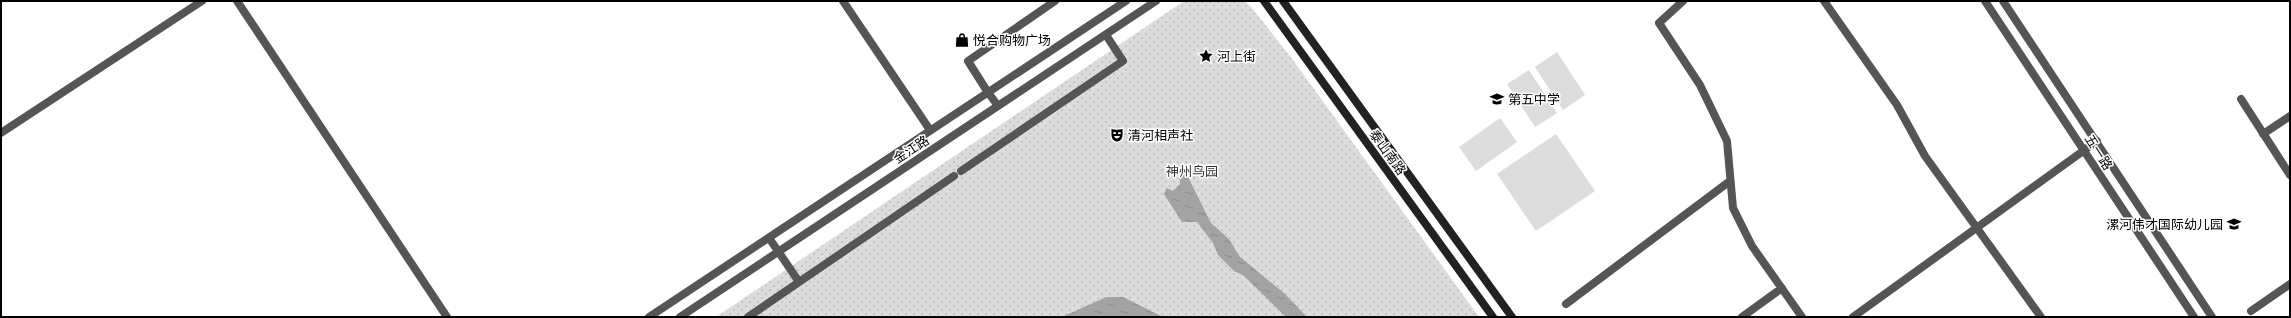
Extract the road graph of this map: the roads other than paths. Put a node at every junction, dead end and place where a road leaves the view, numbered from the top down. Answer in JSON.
{"nodes":[{"id":1,"x":202,"y":1,"type":"edge"},
{"id":2,"x":237,"y":1,"type":"edge"},
{"id":3,"x":843,"y":1,"type":"edge"},
{"id":4,"x":1055,"y":1,"type":"edge"},
{"id":5,"x":1126,"y":1,"type":"edge"},
{"id":6,"x":1156,"y":1,"type":"edge"},
{"id":7,"x":1264,"y":1,"type":"edge"},
{"id":8,"x":1283,"y":1,"type":"edge"},
{"id":9,"x":1683,"y":1,"type":"edge"},
{"id":10,"x":1824,"y":1,"type":"edge"},
{"id":11,"x":1984,"y":1,"type":"edge"},
{"id":12,"x":2003,"y":1,"type":"edge"},
{"id":13,"x":1106,"y":35,"type":"junction"},
{"id":14,"x":988,"y":92,"type":"junction"},
{"id":15,"x":2241,"y":99,"type":"dead end"},
{"id":16,"x":998,"y":106,"type":"junction"},
{"id":17,"x":2290,"y":116,"type":"edge"},
{"id":18,"x":930,"y":130,"type":"junction"},
{"id":19,"x":1,"y":133,"type":"edge"},
{"id":20,"x":2263,"y":134,"type":"junction"},
{"id":21,"x":2097,"y":141,"type":"junction"},
{"id":22,"x":2084,"y":151,"type":"junction"},
{"id":23,"x":961,"y":171,"type":"dead end"},
{"id":24,"x":2290,"y":174,"type":"edge"},
{"id":25,"x":954,"y":176,"type":"dead end"},
{"id":26,"x":1730,"y":181,"type":"junction"},
{"id":27,"x":1977,"y":228,"type":"junction"},
{"id":28,"x":769,"y":238,"type":"junction"},
{"id":29,"x":778,"y":251,"type":"junction"},
{"id":30,"x":798,"y":282,"type":"junction"},
{"id":31,"x":2290,"y":284,"type":"edge"},
{"id":32,"x":1782,"y":288,"type":"junction"},
{"id":33,"x":1566,"y":304,"type":"dead end"},
{"id":34,"x":2251,"y":311,"type":"dead end"},
{"id":35,"x":447,"y":317,"type":"edge"},
{"id":36,"x":650,"y":317,"type":"edge"},
{"id":37,"x":680,"y":317,"type":"edge"},
{"id":38,"x":748,"y":317,"type":"edge"},
{"id":39,"x":1493,"y":317,"type":"edge"},
{"id":40,"x":1512,"y":317,"type":"edge"},
{"id":41,"x":1742,"y":317,"type":"edge"},
{"id":42,"x":1802,"y":317,"type":"edge"},
{"id":43,"x":1853,"y":317,"type":"edge"},
{"id":44,"x":2041,"y":317,"type":"edge"},
{"id":45,"x":2194,"y":317,"type":"edge"},
{"id":46,"x":2212,"y":317,"type":"edge"}],
"edges":[{"from":1,"to":19,"type":"street"},
{"from":2,"to":35,"type":"street"},
{"from":3,"to":18,"type":"street"},
{"from":4,"to":14,"type":"street"},
{"from":5,"to":14,"type":"street","name":"金江路"},
{"from":6,"to":13,"type":"street","name":"金江路"},
{"from":7,"to":39,"type":"main road","name":"泰山南路"},
{"from":8,"to":40,"type":"main road","name":"泰山南路"},
{"from":9,"to":26,"type":"street"},
{"from":10,"to":27,"type":"street"},
{"from":11,"to":22,"type":"street","name":"五一路"},
{"from":12,"to":21,"type":"street","name":"五一路"},
{"from":13,"to":16,"type":"street","name":"金江路"},
{"from":13,"to":23,"type":"street"},
{"from":14,"to":16,"type":"street"},
{"from":14,"to":18,"type":"street","name":"金江路"},
{"from":15,"to":20,"type":"street"},
{"from":16,"to":29,"type":"street","name":"金江路"},
{"from":17,"to":20,"type":"street"},
{"from":18,"to":28,"type":"street","name":"金江路"},
{"from":20,"to":24,"type":"street"},
{"from":21,"to":22,"type":"street"},
{"from":21,"to":46,"type":"street","name":"五一路"},
{"from":22,"to":27,"type":"street"},
{"from":22,"to":45,"type":"street","name":"五一路"},
{"from":25,"to":30,"type":"street"},
{"from":26,"to":32,"type":"street"},
{"from":26,"to":33,"type":"street"},
{"from":27,"to":43,"type":"street"},
{"from":27,"to":44,"type":"street"},
{"from":28,"to":29,"type":"street"},
{"from":28,"to":36,"type":"street","name":"金江路"},
{"from":29,"to":30,"type":"street"},
{"from":29,"to":37,"type":"street","name":"金江路"},
{"from":30,"to":38,"type":"street"},
{"from":31,"to":34,"type":"street"},
{"from":32,"to":41,"type":"street"},
{"from":32,"to":42,"type":"street"}]}
